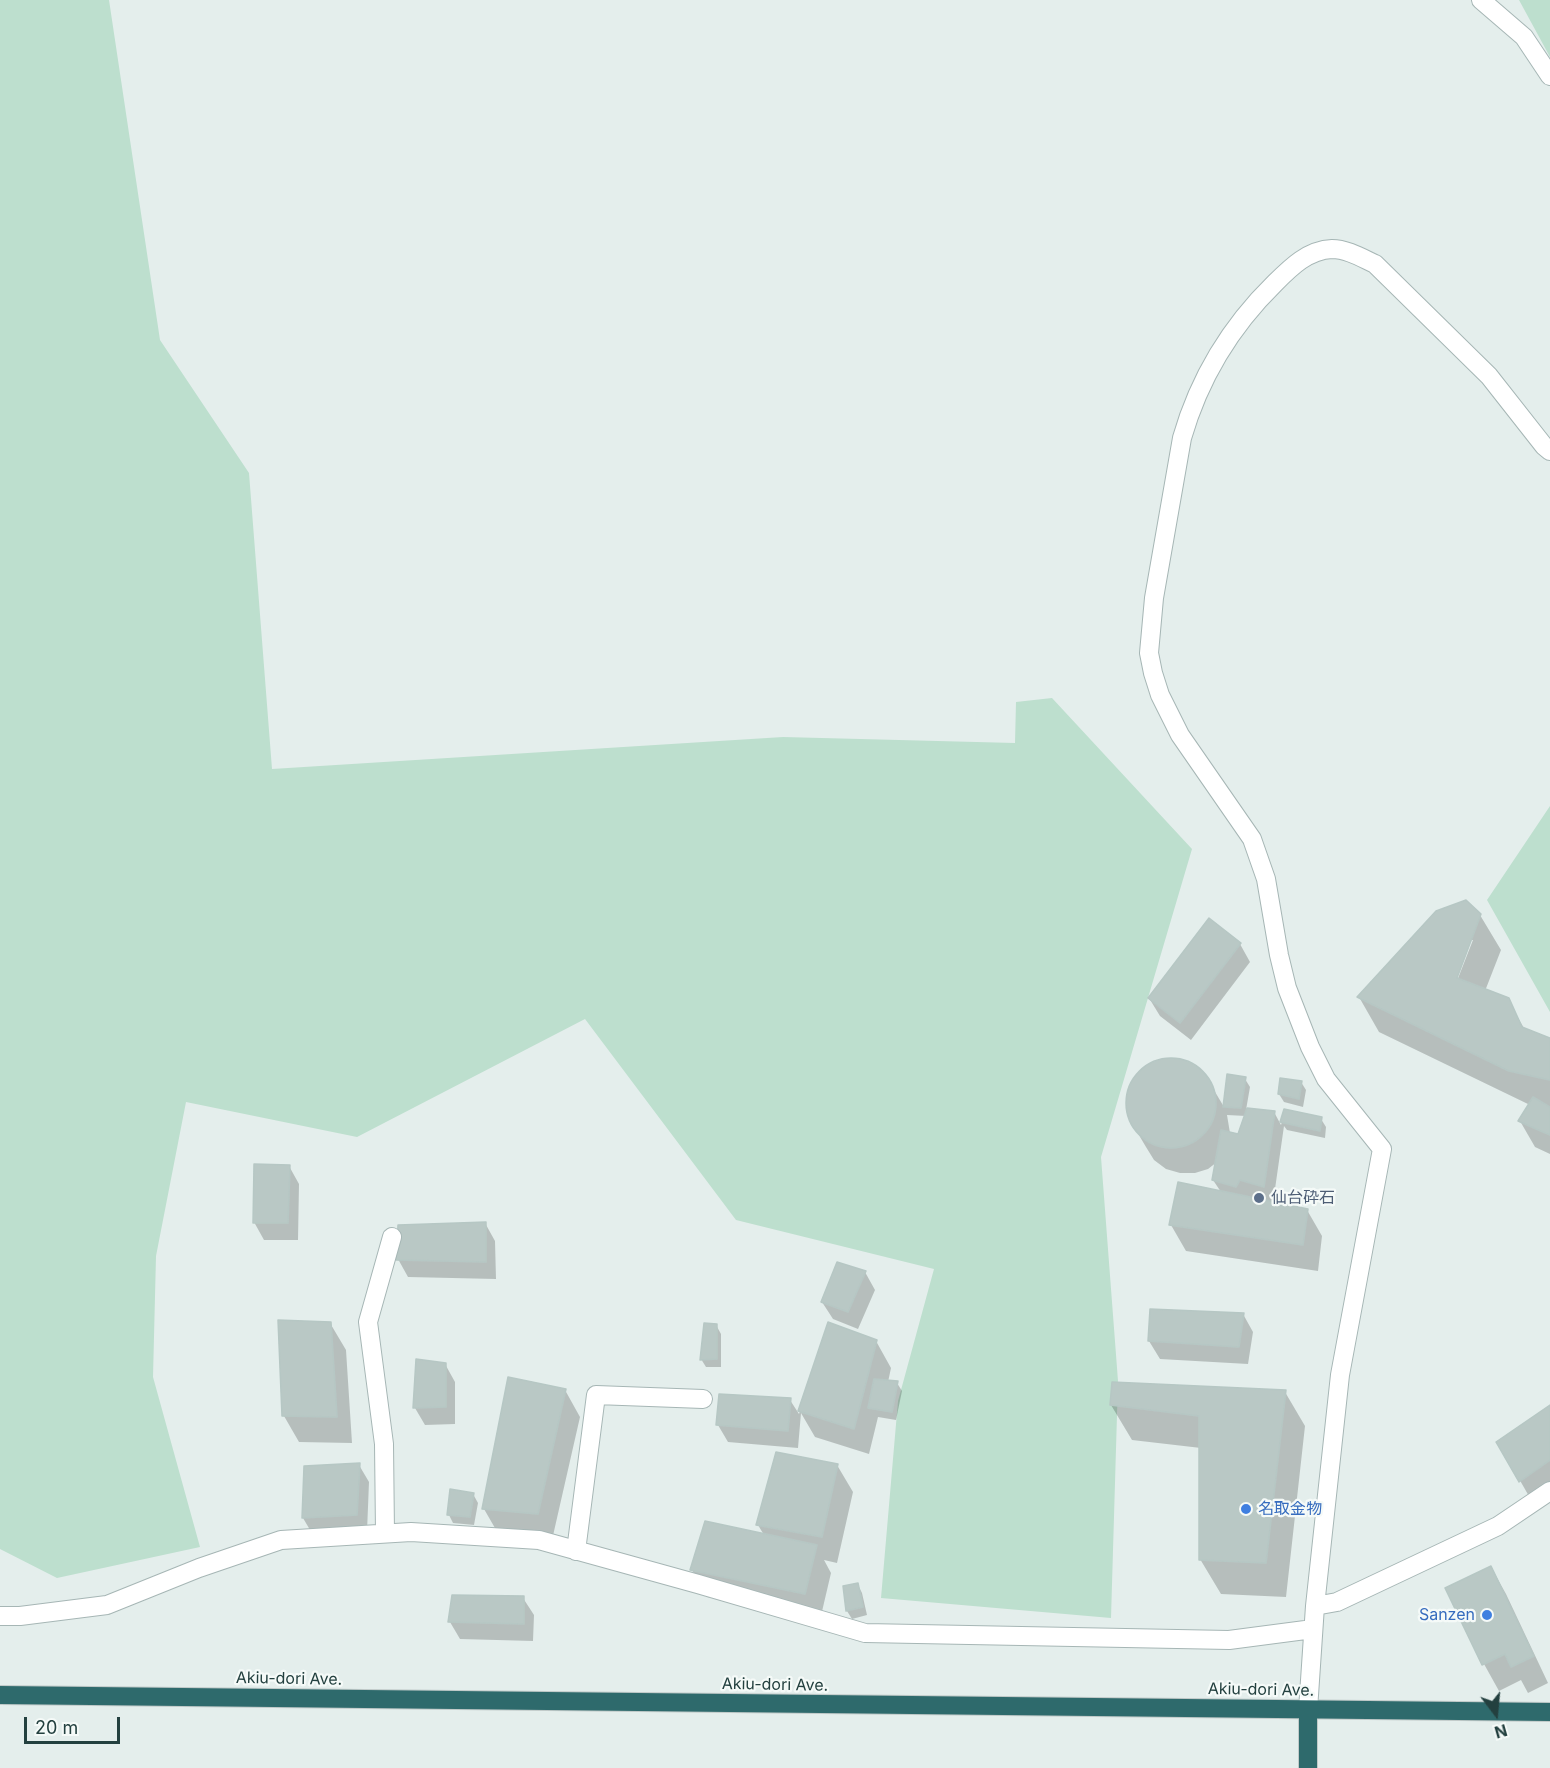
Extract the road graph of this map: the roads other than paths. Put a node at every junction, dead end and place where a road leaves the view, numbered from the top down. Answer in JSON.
{"nodes":[{"id":1,"x":1481,"y":0,"type":"edge"},
{"id":2,"x":1550,"y":76,"type":"edge"},
{"id":3,"x":1550,"y":451,"type":"edge"},
{"id":4,"x":392,"y":1237,"type":"dead end"},
{"id":5,"x":703,"y":1399,"type":"dead end"},
{"id":6,"x":1550,"y":1491,"type":"edge"},
{"id":7,"x":385,"y":1533,"type":"junction"},
{"id":8,"x":576,"y":1551,"type":"junction"},
{"id":9,"x":1315,"y":1606,"type":"junction"},
{"id":10,"x":0,"y":1616,"type":"edge"},
{"id":11,"x":1313,"y":1629,"type":"junction"},
{"id":12,"x":0,"y":1695,"type":"edge"},
{"id":13,"x":1308,"y":1710,"type":"junction"},
{"id":14,"x":1550,"y":1712,"type":"edge"},
{"id":15,"x":1308,"y":1768,"type":"edge"}],
"edges":[{"from":1,"to":2,"type":"street"},
{"from":3,"to":9,"type":"street"},
{"from":4,"to":7,"type":"street"},
{"from":5,"to":8,"type":"street"},
{"from":6,"to":9,"type":"street"},
{"from":7,"to":8,"type":"street"},
{"from":7,"to":10,"type":"street"},
{"from":8,"to":11,"type":"street"},
{"from":9,"to":11,"type":"street"},
{"from":11,"to":13,"type":"street"},
{"from":12,"to":13,"type":"highway","name":"Akiu-dori Ave."},
{"from":13,"to":14,"type":"highway","name":"Akiu-dori Ave."},
{"from":13,"to":15,"type":"highway"}]}
